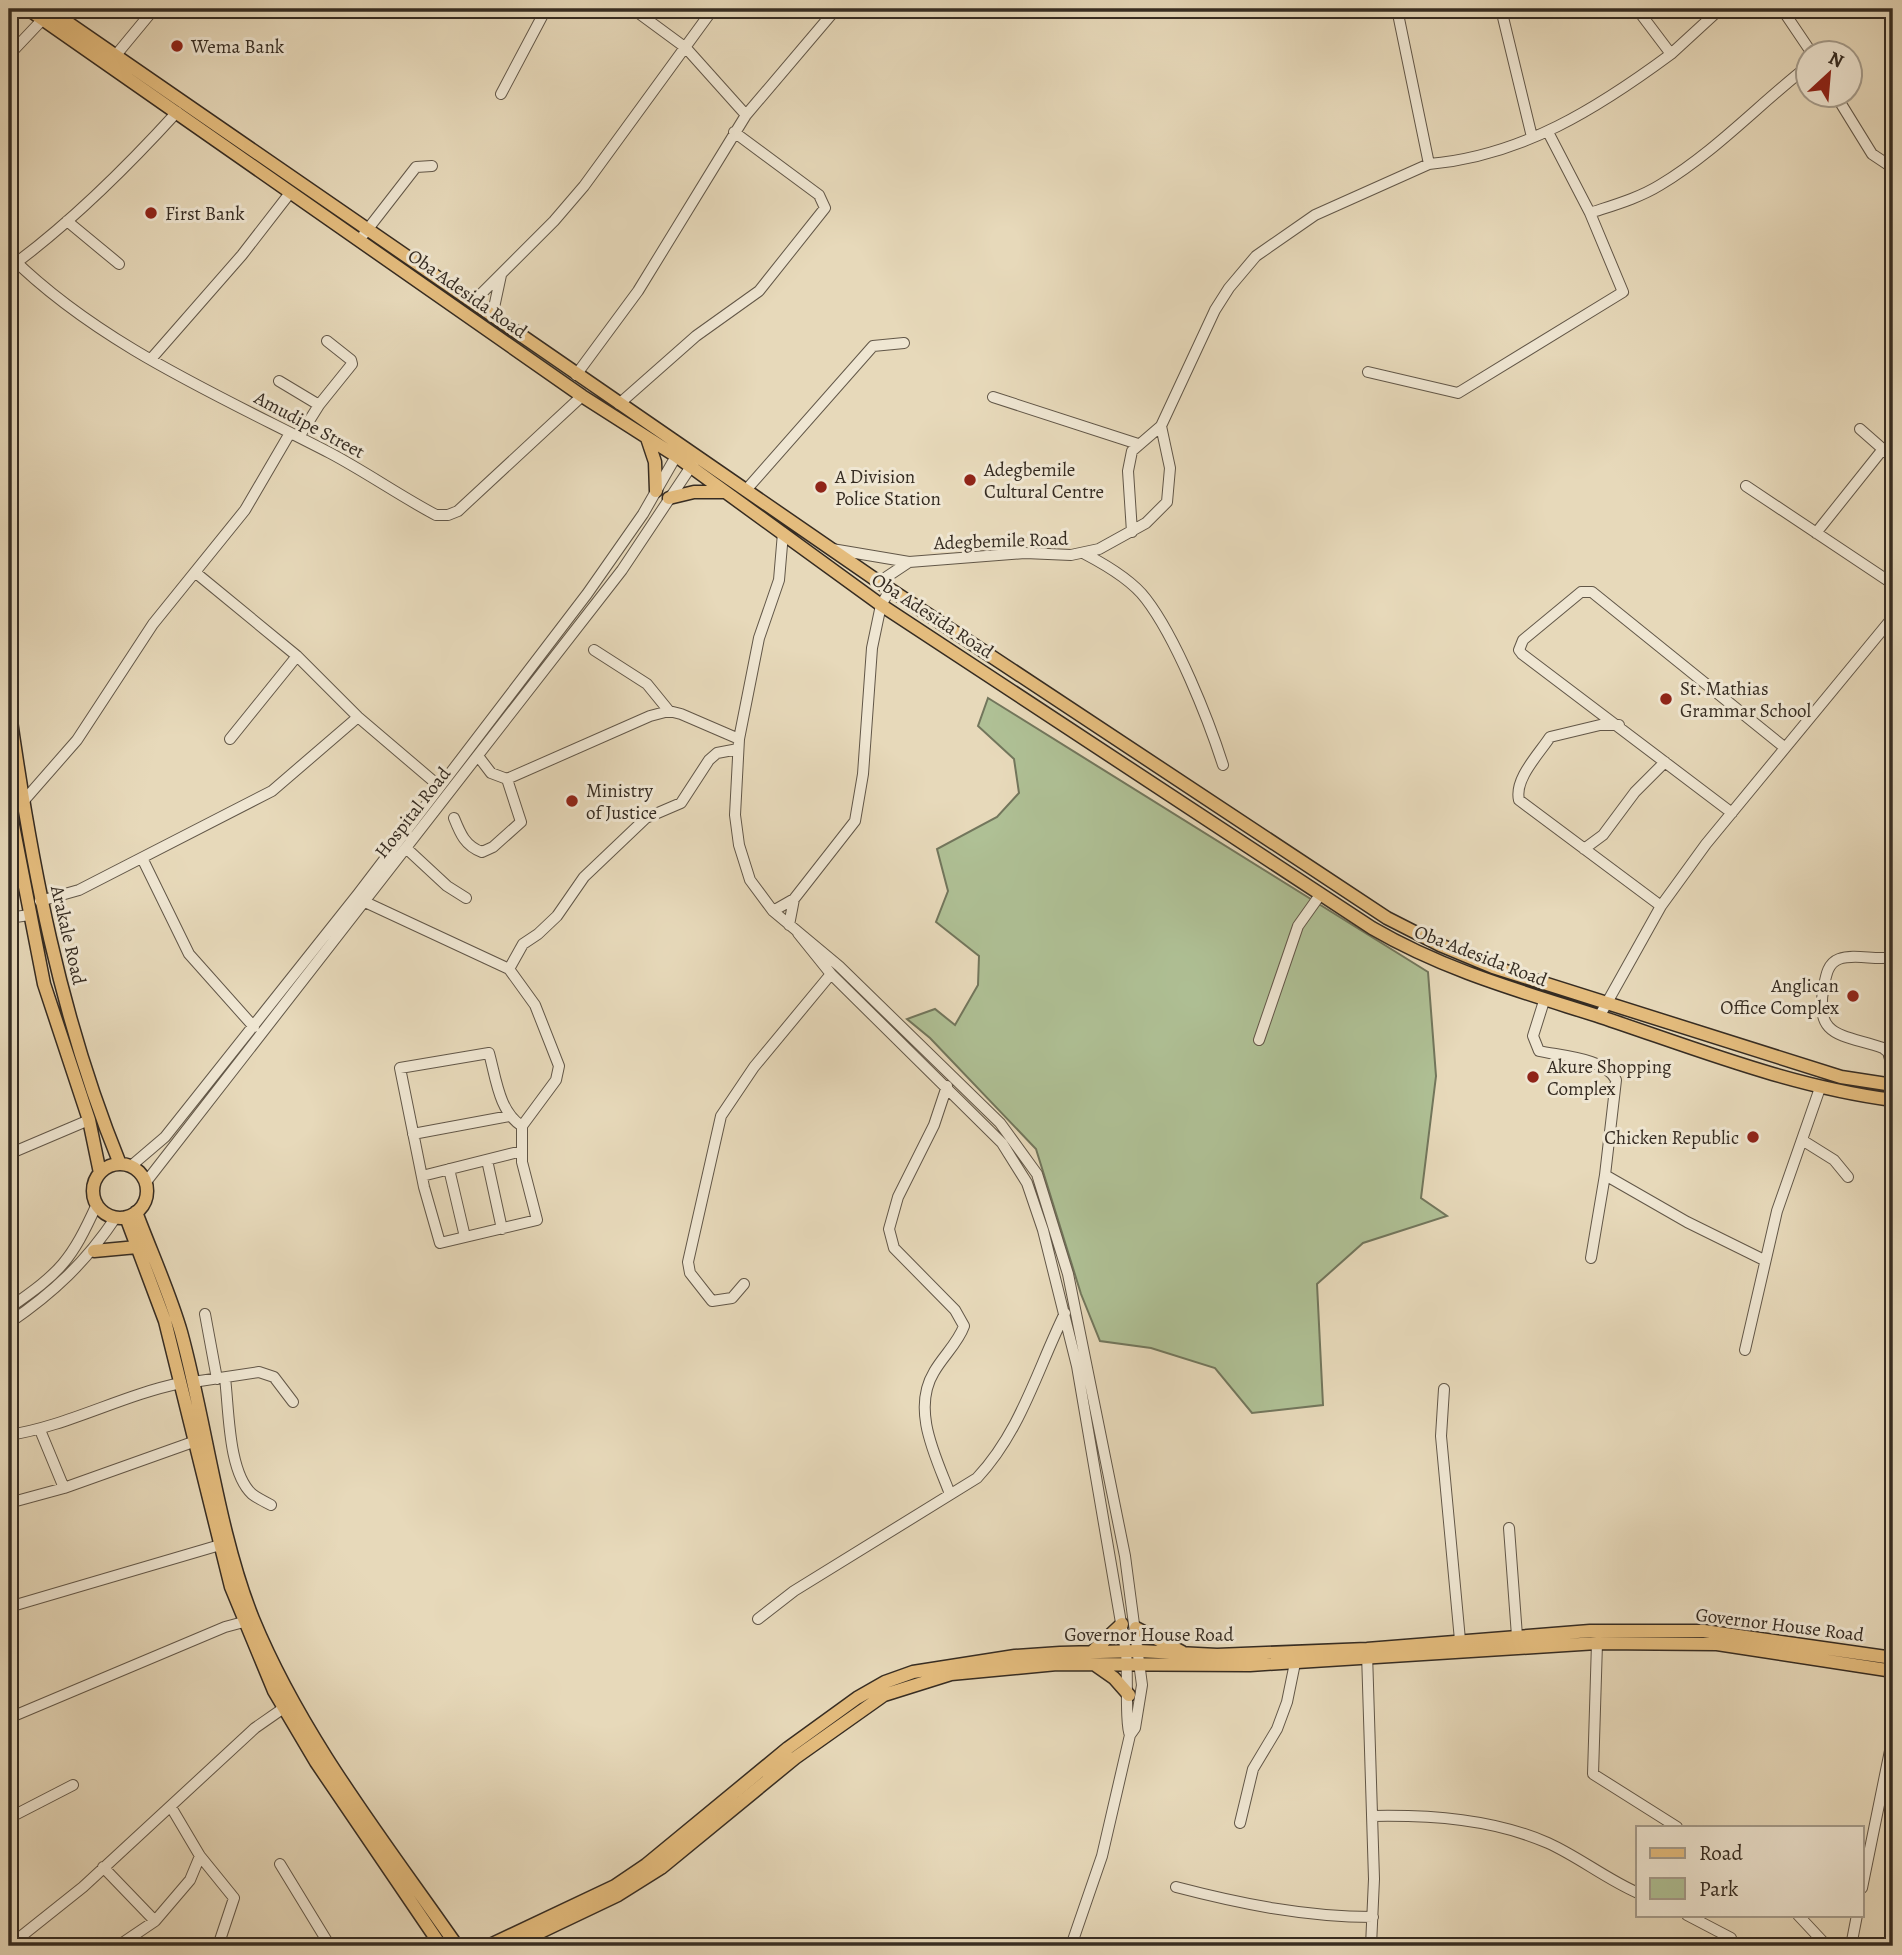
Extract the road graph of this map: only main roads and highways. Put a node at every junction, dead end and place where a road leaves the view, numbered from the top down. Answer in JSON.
{"nodes":[{"id":1,"x":28,"y":9,"type":"edge"},
{"id":2,"x":49,"y":12,"type":"edge"},
{"id":3,"x":647,"y":438,"type":"junction"},
{"id":4,"x":679,"y":451,"type":"junction"},
{"id":5,"x":694,"y":462,"type":"junction"},
{"id":6,"x":656,"y":491,"type":"road end"},
{"id":7,"x":726,"y":492,"type":"junction"},
{"id":8,"x":669,"y":498,"type":"road end"},
{"id":9,"x":9,"y":707,"type":"edge"},
{"id":10,"x":10,"y":732,"type":"edge"},
{"id":11,"x":15,"y":804,"type":"edge"},
{"id":12,"x":1893,"y":1085,"type":"edge"},
{"id":13,"x":1893,"y":1100,"type":"edge"},
{"id":14,"x":126,"y":1165,"type":"junction"},
{"id":15,"x":100,"y":1173,"type":"junction"},
{"id":16,"x":126,"y":1216,"type":"junction"},
{"id":17,"x":137,"y":1247,"type":"junction"},
{"id":18,"x":94,"y":1251,"type":"road end"},
{"id":19,"x":187,"y":1382,"type":"junction"},
{"id":20,"x":249,"y":1621,"type":"junction"},
{"id":21,"x":1122,"y":1624,"type":"road end"},
{"id":22,"x":1136,"y":1628,"type":"road end"},
{"id":23,"x":1186,"y":1653,"type":"junction"},
{"id":24,"x":1367,"y":1654,"type":"junction"},
{"id":25,"x":1093,"y":1658,"type":"junction"},
{"id":26,"x":1133,"y":1658,"type":"junction"},
{"id":27,"x":1893,"y":1658,"type":"edge"},
{"id":28,"x":1893,"y":1671,"type":"edge"},
{"id":29,"x":1129,"y":1695,"type":"road end"},
{"id":30,"x":402,"y":1877,"type":"junction"},
{"id":31,"x":441,"y":1946,"type":"edge"},
{"id":32,"x":457,"y":1946,"type":"edge"},
{"id":33,"x":488,"y":1946,"type":"edge"},
{"id":34,"x":511,"y":1946,"type":"edge"}],
"edges":[{"from":1,"to":2,"type":"main road","name":"Oba Adesida Road"},
{"from":2,"to":3,"type":"main road","name":"Oba Adesida Road"},
{"from":2,"to":4,"type":"main road","name":"Oba Adesida Road"},
{"from":3,"to":4,"type":"main road","name":"Oba Adesida Road"},
{"from":3,"to":6,"type":"main road"},
{"from":4,"to":5,"type":"main road","name":"Oba Adesida Road"},
{"from":5,"to":7,"type":"main road","name":"Oba Adesida Road"},
{"from":5,"to":12,"type":"main road","name":"Oba Adesida Road"},
{"from":7,"to":8,"type":"main road"},
{"from":7,"to":13,"type":"main road","name":"Oba Adesida Road"},
{"from":9,"to":10,"type":"main road","name":"Arakale Road"},
{"from":10,"to":11,"type":"main road","name":"Arakale Road"},
{"from":11,"to":14,"type":"main road","name":"Arakale Road"},
{"from":11,"to":15,"type":"main road","name":"Arakale Road"},
{"from":14,"to":15,"type":"main road"},
{"from":14,"to":16,"type":"main road"},
{"from":15,"to":16,"type":"main road"},
{"from":16,"to":17,"type":"main road"},
{"from":16,"to":19,"type":"main road"},
{"from":17,"to":18,"type":"main road"},
{"from":17,"to":19,"type":"main road"},
{"from":19,"to":20,"type":"main road"},
{"from":19,"to":20,"type":"main road"},
{"from":20,"to":30,"type":"main road"},
{"from":21,"to":25,"type":"main road"},
{"from":22,"to":23,"type":"main road"},
{"from":23,"to":24,"type":"main road","name":"Governor House Road"},
{"from":23,"to":26,"type":"main road","name":"Governor House Road"},
{"from":24,"to":26,"type":"main road","name":"Governor House Road"},
{"from":24,"to":27,"type":"main road","name":"Governor House Road"},
{"from":24,"to":28,"type":"main road","name":"Governor House Road"},
{"from":25,"to":26,"type":"main road","name":"Governor House Road"},
{"from":25,"to":29,"type":"main road"},
{"from":25,"to":33,"type":"main road","name":"Governor House Road"},
{"from":25,"to":34,"type":"main road","name":"Governor House Road"},
{"from":30,"to":31,"type":"main road"},
{"from":30,"to":32,"type":"main road"}]}
